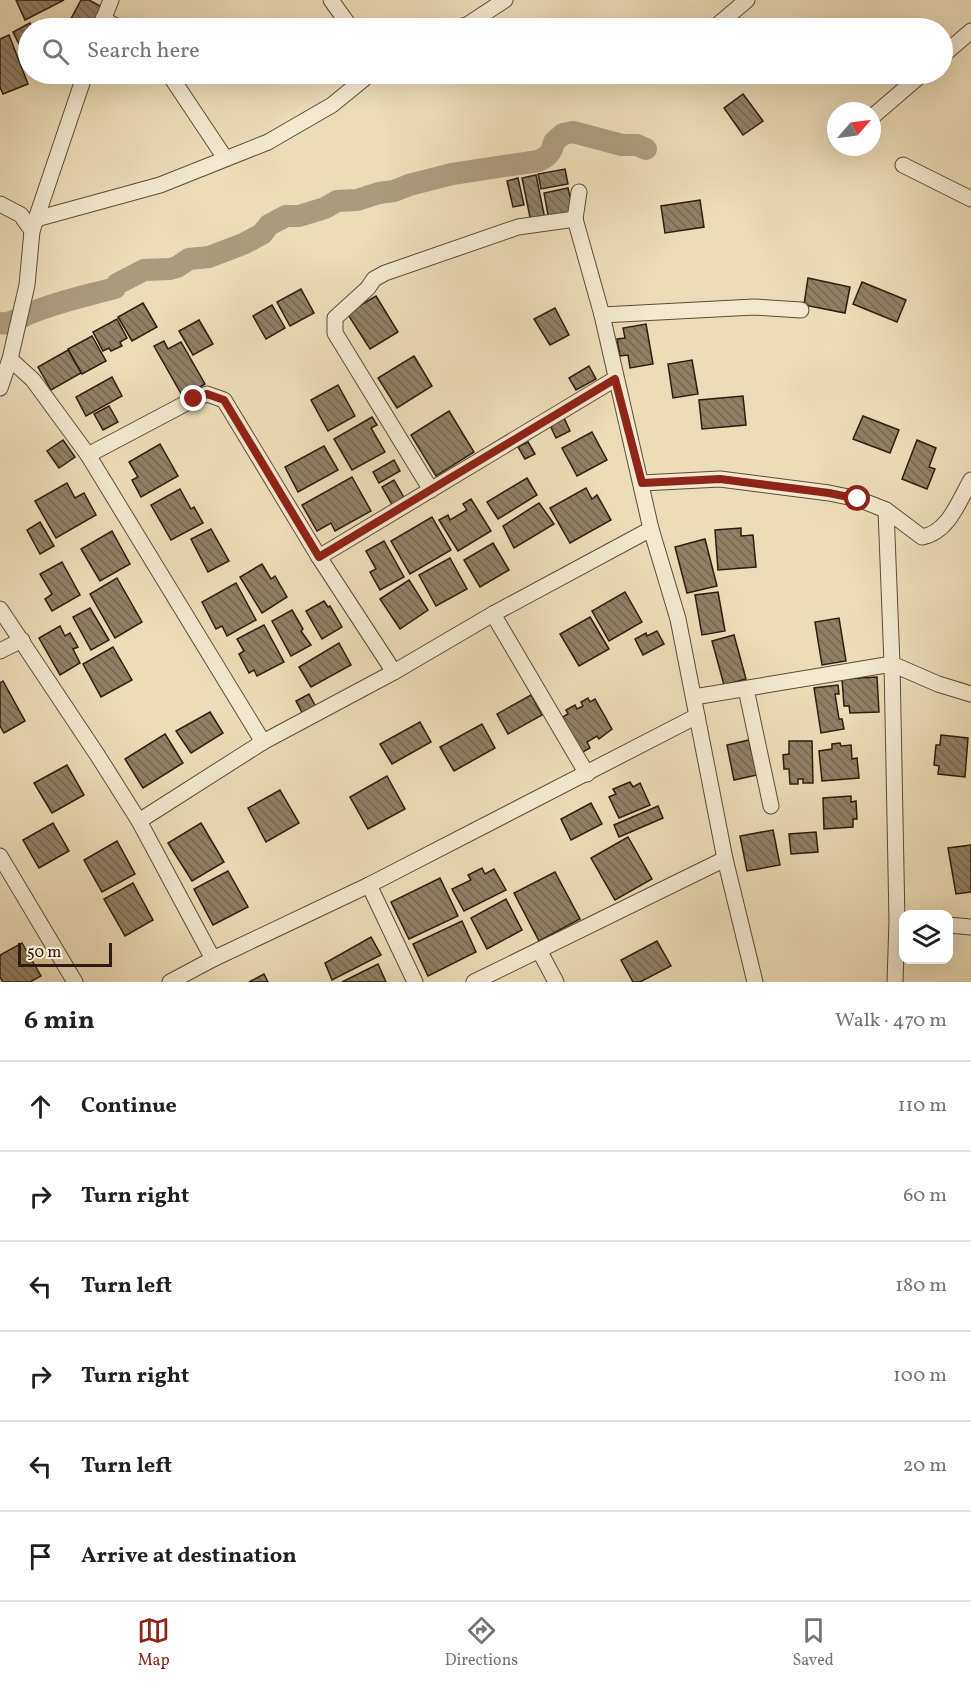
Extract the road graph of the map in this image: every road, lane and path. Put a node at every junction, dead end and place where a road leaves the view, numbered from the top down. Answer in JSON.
{"nodes":[{"id":1,"x":111,"y":0,"type":"edge"},
{"id":2,"x":331,"y":0,"type":"edge"},
{"id":3,"x":505,"y":0,"type":"edge"},
{"id":4,"x":747,"y":0,"type":"edge"},
{"id":5,"x":104,"y":18,"type":"edge"},
{"id":6,"x":344,"y":18,"type":"edge"},
{"id":7,"x":476,"y":18,"type":"edge"},
{"id":8,"x":726,"y":18,"type":"edge"},
{"id":9,"x":971,"y":31,"type":"edge"},
{"id":10,"x":953,"y":47,"type":"edge"},
{"id":11,"x":82,"y":84,"type":"edge"},
{"id":12,"x":176,"y":84,"type":"edge"},
{"id":13,"x":358,"y":84,"type":"edge"},
{"id":14,"x":910,"y":84,"type":"edge"},
{"id":15,"x":881,"y":109,"type":"edge"},
{"id":16,"x":225,"y":158,"type":"junction"},
{"id":17,"x":903,"y":165,"type":"dead end"},
{"id":18,"x":579,"y":192,"type":"dead end"},
{"id":19,"x":971,"y":199,"type":"edge"},
{"id":20,"x":0,"y":204,"type":"edge"},
{"id":21,"x":575,"y":219,"type":"junction"},
{"id":22,"x":34,"y":225,"type":"junction"},
{"id":23,"x":801,"y":310,"type":"dead end"},
{"id":24,"x":602,"y":315,"type":"junction"},
{"id":25,"x":10,"y":359,"type":"junction"},
{"id":26,"x":615,"y":379,"type":"junction"},
{"id":27,"x":0,"y":388,"type":"edge"},
{"id":28,"x":88,"y":455,"type":"junction"},
{"id":29,"x":971,"y":480,"type":"edge"},
{"id":30,"x":642,"y":483,"type":"junction"},
{"id":31,"x":431,"y":490,"type":"junction"},
{"id":32,"x":886,"y":510,"type":"junction"},
{"id":33,"x":651,"y":529,"type":"junction"},
{"id":34,"x":319,"y":557,"type":"junction"},
{"id":35,"x":0,"y":609,"type":"edge"},
{"id":36,"x":492,"y":614,"type":"junction"},
{"id":37,"x":22,"y":640,"type":"junction"},
{"id":38,"x":0,"y":651,"type":"edge"},
{"id":39,"x":892,"y":664,"type":"junction"},
{"id":40,"x":394,"y":672,"type":"junction"},
{"id":41,"x":746,"y":689,"type":"junction"},
{"id":42,"x":971,"y":694,"type":"edge"},
{"id":43,"x":694,"y":697,"type":"junction"},
{"id":44,"x":697,"y":716,"type":"junction"},
{"id":45,"x":263,"y":742,"type":"junction"},
{"id":46,"x":587,"y":774,"type":"junction"},
{"id":47,"x":771,"y":806,"type":"dead end"},
{"id":48,"x":139,"y":821,"type":"junction"},
{"id":49,"x":0,"y":856,"type":"edge"},
{"id":50,"x":725,"y":859,"type":"junction"},
{"id":51,"x":369,"y":885,"type":"junction"},
{"id":52,"x":900,"y":910,"type":"edge"},
{"id":53,"x":953,"y":925,"type":"edge"},
{"id":54,"x":971,"y":927,"type":"edge"},
{"id":55,"x":899,"y":933,"type":"edge"},
{"id":56,"x":539,"y":950,"type":"junction"},
{"id":57,"x":213,"y":959,"type":"junction"},
{"id":58,"x":198,"y":976,"type":"edge"},
{"id":59,"x":75,"y":982,"type":"edge"},
{"id":60,"x":170,"y":982,"type":"edge"},
{"id":61,"x":415,"y":982,"type":"edge"},
{"id":62,"x":474,"y":982,"type":"edge"},
{"id":63,"x":556,"y":982,"type":"edge"},
{"id":64,"x":755,"y":982,"type":"edge"},
{"id":65,"x":895,"y":982,"type":"edge"}],
"edges":[{"from":1,"to":5,"type":"street"},
{"from":2,"to":6,"type":"street"},
{"from":3,"to":7,"type":"street"},
{"from":4,"to":8,"type":"street"},
{"from":9,"to":10,"type":"street"},
{"from":11,"to":22,"type":"street"},
{"from":12,"to":16,"type":"street"},
{"from":13,"to":16,"type":"street"},
{"from":14,"to":15,"type":"street"},
{"from":16,"to":22,"type":"street"},
{"from":17,"to":19,"type":"street"},
{"from":18,"to":21,"type":"street"},
{"from":20,"to":22,"type":"street"},
{"from":21,"to":24,"type":"street"},
{"from":21,"to":31,"type":"street"},
{"from":22,"to":25,"type":"street"},
{"from":23,"to":24,"type":"street"},
{"from":24,"to":26,"type":"street"},
{"from":25,"to":27,"type":"street"},
{"from":25,"to":28,"type":"street"},
{"from":26,"to":30,"type":"street"},
{"from":26,"to":31,"type":"street"},
{"from":28,"to":34,"type":"street"},
{"from":28,"to":45,"type":"street"},
{"from":29,"to":32,"type":"street"},
{"from":30,"to":32,"type":"street"},
{"from":30,"to":33,"type":"street"},
{"from":31,"to":34,"type":"street"},
{"from":32,"to":39,"type":"street"},
{"from":33,"to":36,"type":"street"},
{"from":33,"to":43,"type":"street"},
{"from":34,"to":40,"type":"street"},
{"from":35,"to":37,"type":"street"},
{"from":36,"to":40,"type":"street"},
{"from":36,"to":46,"type":"street"},
{"from":37,"to":38,"type":"street"},
{"from":37,"to":48,"type":"street"},
{"from":39,"to":41,"type":"street"},
{"from":39,"to":42,"type":"street"},
{"from":39,"to":52,"type":"street"},
{"from":40,"to":45,"type":"street"},
{"from":41,"to":43,"type":"street"},
{"from":41,"to":47,"type":"street"},
{"from":43,"to":44,"type":"street"},
{"from":44,"to":46,"type":"street"},
{"from":44,"to":50,"type":"street"},
{"from":45,"to":48,"type":"street"},
{"from":46,"to":51,"type":"street"},
{"from":48,"to":57,"type":"street"},
{"from":49,"to":59,"type":"street"},
{"from":50,"to":56,"type":"street"},
{"from":50,"to":64,"type":"street"},
{"from":51,"to":57,"type":"street"},
{"from":51,"to":61,"type":"street"},
{"from":53,"to":54,"type":"street"},
{"from":55,"to":65,"type":"street"},
{"from":56,"to":62,"type":"street"},
{"from":56,"to":63,"type":"street"},
{"from":57,"to":58,"type":"street"},
{"from":58,"to":60,"type":"street"}]}
